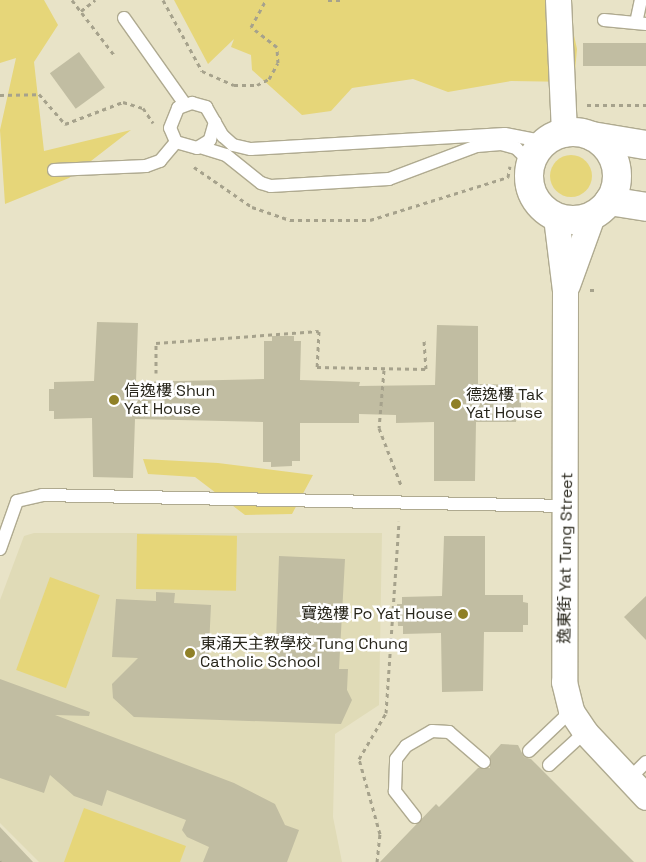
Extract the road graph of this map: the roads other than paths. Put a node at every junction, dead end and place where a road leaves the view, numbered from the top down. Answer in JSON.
{"nodes":[{"id":1,"x":558,"y":0,"type":"edge"},
{"id":2,"x":641,"y":0,"type":"edge"},
{"id":3,"x":124,"y":18,"type":"dead end"},
{"id":4,"x":604,"y":20,"type":"dead end"},
{"id":5,"x":641,"y":23,"type":"edge"},
{"id":6,"x":185,"y":104,"type":"junction"},
{"id":7,"x":215,"y":122,"type":"junction"},
{"id":8,"x":592,"y":136,"type":"junction"},
{"id":9,"x":176,"y":142,"type":"junction"},
{"id":10,"x":646,"y":145,"type":"edge"},
{"id":11,"x":547,"y":146,"type":"junction"},
{"id":12,"x":200,"y":147,"type":"junction"},
{"id":13,"x":54,"y":170,"type":"dead end"},
{"id":14,"x":646,"y":207,"type":"edge"},
{"id":15,"x":601,"y":209,"type":"junction"},
{"id":16,"x":556,"y":217,"type":"junction"},
{"id":17,"x":566,"y":290,"type":"junction"},
{"id":18,"x":568,"y":506,"type":"junction"},
{"id":19,"x":0,"y":549,"type":"edge"},
{"id":20,"x":572,"y":711,"type":"junction"},
{"id":21,"x":585,"y":732,"type":"junction"},
{"id":22,"x":529,"y":751,"type":"dead end"},
{"id":23,"x":484,"y":762,"type":"dead end"},
{"id":24,"x":549,"y":765,"type":"dead end"},
{"id":25,"x":640,"y":779,"type":"edge"},
{"id":26,"x":415,"y":817,"type":"dead end"}],
"edges":[{"from":1,"to":11,"type":"street"},
{"from":2,"to":5,"type":"lane"},
{"from":3,"to":6,"type":"lane"},
{"from":4,"to":5,"type":"lane"},
{"from":6,"to":7,"type":"lane"},
{"from":6,"to":9,"type":"lane"},
{"from":7,"to":11,"type":"lane"},
{"from":7,"to":12,"type":"lane"},
{"from":8,"to":10,"type":"street"},
{"from":8,"to":11,"type":"street"},
{"from":8,"to":15,"type":"street"},
{"from":9,"to":12,"type":"lane"},
{"from":9,"to":13,"type":"lane"},
{"from":11,"to":12,"type":"lane"},
{"from":11,"to":16,"type":"street"},
{"from":14,"to":15,"type":"street"},
{"from":15,"to":16,"type":"street"},
{"from":15,"to":17,"type":"street","name":"逸東街 Yat Tung Street"},
{"from":16,"to":17,"type":"street","name":"逸東街 Yat Tung Street"},
{"from":17,"to":18,"type":"street","name":"逸東街 Yat Tung Street"},
{"from":18,"to":19,"type":"lane"},
{"from":18,"to":20,"type":"street","name":"逸東街 Yat Tung Street"},
{"from":20,"to":21,"type":"street","name":"逸東街 Yat Tung Street"},
{"from":20,"to":22,"type":"lane"},
{"from":21,"to":24,"type":"lane"},
{"from":21,"to":25,"type":"street","name":"逸東街 Yat Tung Street"},
{"from":23,"to":26,"type":"lane"}]}
